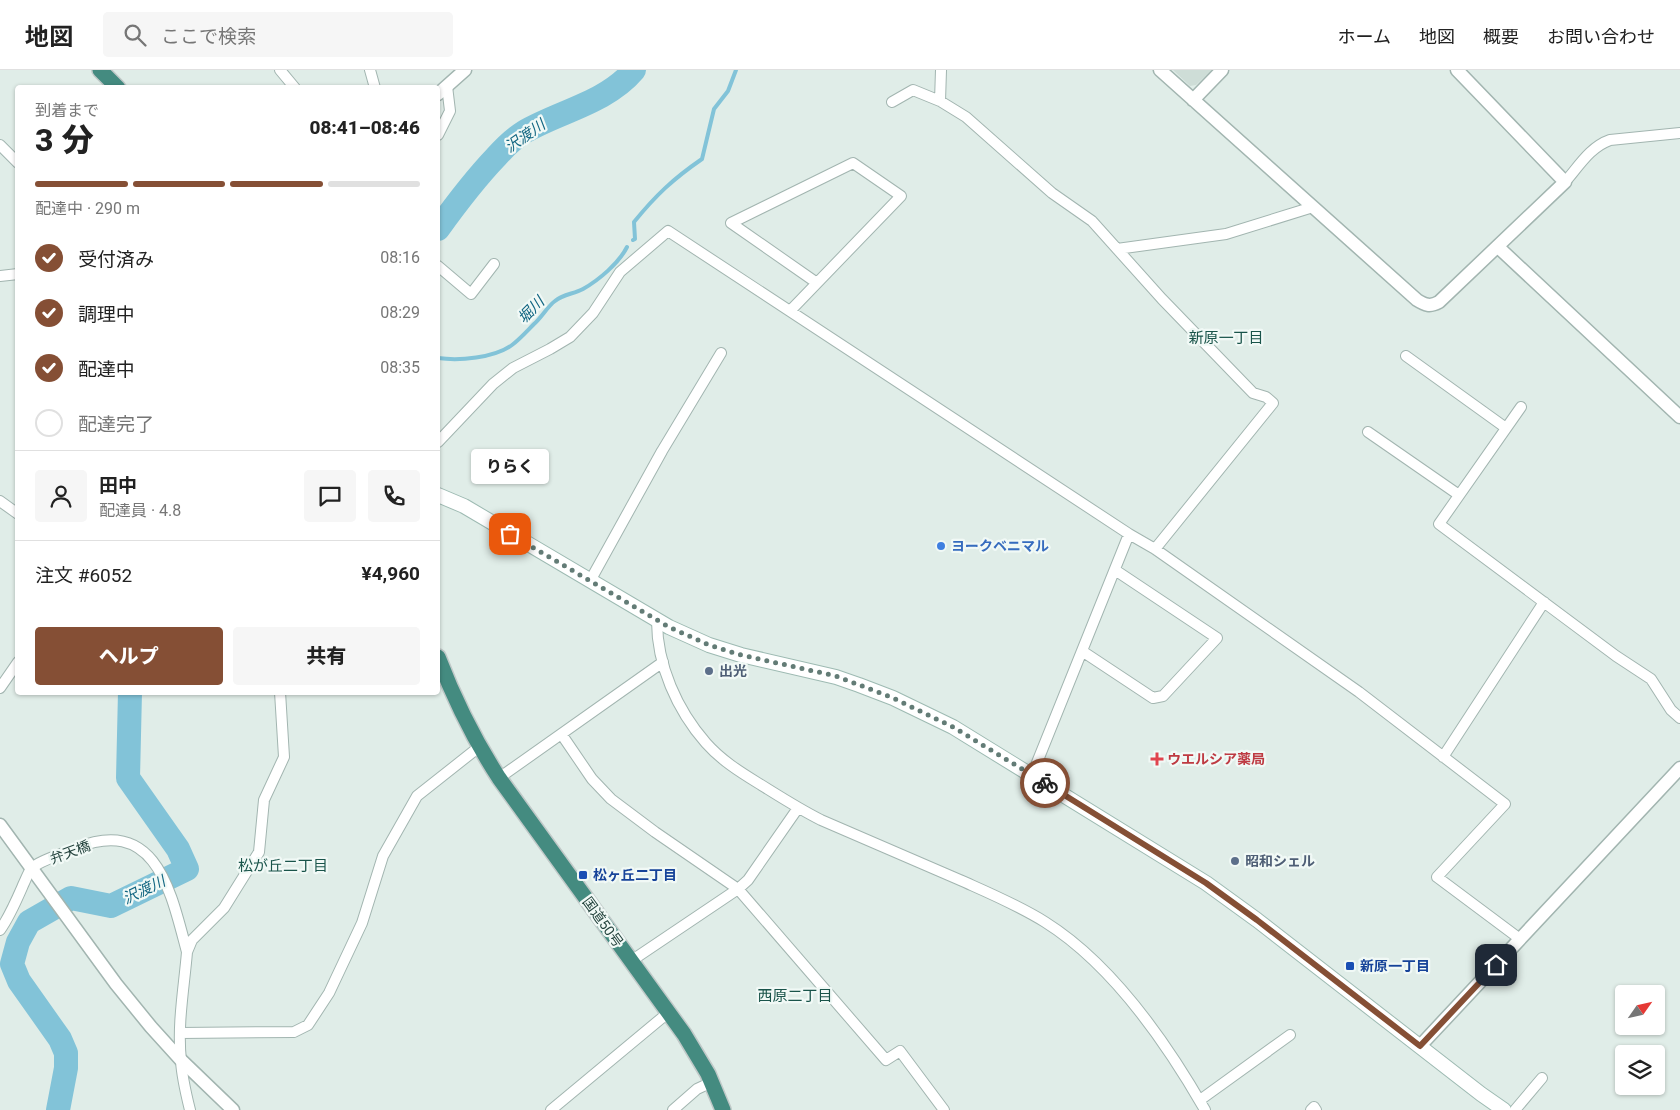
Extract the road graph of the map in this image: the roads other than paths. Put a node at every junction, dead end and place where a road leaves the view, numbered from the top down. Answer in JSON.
{"nodes":[{"id":1,"x":100,"y":70,"type":"edge"},
{"id":2,"x":280,"y":70,"type":"edge"},
{"id":3,"x":370,"y":70,"type":"edge"},
{"id":4,"x":465,"y":70,"type":"edge"},
{"id":5,"x":941,"y":70,"type":"edge"},
{"id":6,"x":1160,"y":70,"type":"edge"},
{"id":7,"x":1222,"y":70,"type":"edge"},
{"id":8,"x":1457,"y":70,"type":"edge"},
{"id":9,"x":115,"y":85,"type":"edge"},
{"id":10,"x":292,"y":85,"type":"edge"},
{"id":11,"x":374,"y":85,"type":"edge"},
{"id":12,"x":442,"y":90,"type":"edge"},
{"id":13,"x":1193,"y":100,"type":"junction"},
{"id":14,"x":940,"y":101,"type":"junction"},
{"id":15,"x":892,"y":102,"type":"dead end"},
{"id":16,"x":440,"y":131,"type":"edge"},
{"id":17,"x":1680,"y":133,"type":"edge"},
{"id":18,"x":0,"y":145,"type":"edge"},
{"id":19,"x":15,"y":160,"type":"edge"},
{"id":20,"x":1565,"y":182,"type":"junction"},
{"id":21,"x":1313,"y":207,"type":"junction"},
{"id":22,"x":1498,"y":247,"type":"junction"},
{"id":23,"x":1117,"y":249,"type":"junction"},
{"id":24,"x":494,"y":264,"type":"dead end"},
{"id":25,"x":440,"y":268,"type":"edge"},
{"id":26,"x":15,"y":274,"type":"edge"},
{"id":27,"x":0,"y":276,"type":"edge"},
{"id":28,"x":817,"y":283,"type":"junction"},
{"id":29,"x":790,"y":311,"type":"junction"},
{"id":30,"x":722,"y":353,"type":"dead end"},
{"id":31,"x":1406,"y":356,"type":"dead end"},
{"id":32,"x":1522,"y":406,"type":"dead end"},
{"id":33,"x":1680,"y":417,"type":"edge"},
{"id":34,"x":1506,"y":428,"type":"junction"},
{"id":35,"x":1368,"y":432,"type":"dead end"},
{"id":36,"x":440,"y":440,"type":"edge"},
{"id":37,"x":440,"y":495,"type":"edge"},
{"id":38,"x":1459,"y":495,"type":"junction"},
{"id":39,"x":0,"y":501,"type":"edge"},
{"id":40,"x":15,"y":512,"type":"edge"},
{"id":41,"x":1130,"y":534,"type":"junction"},
{"id":42,"x":1155,"y":550,"type":"junction"},
{"id":43,"x":1115,"y":570,"type":"junction"},
{"id":44,"x":590,"y":581,"type":"junction"},
{"id":45,"x":1544,"y":602,"type":"junction"},
{"id":46,"x":657,"y":621,"type":"junction"},
{"id":47,"x":1082,"y":651,"type":"junction"},
{"id":48,"x":440,"y":662,"type":"edge"},
{"id":49,"x":663,"y":662,"type":"junction"},
{"id":50,"x":15,"y":666,"type":"edge"},
{"id":51,"x":0,"y":688,"type":"edge"},
{"id":52,"x":280,"y":695,"type":"edge"},
{"id":53,"x":1680,"y":718,"type":"edge"},
{"id":54,"x":562,"y":735,"type":"junction"},
{"id":55,"x":478,"y":747,"type":"junction"},
{"id":56,"x":1443,"y":757,"type":"junction"},
{"id":57,"x":1680,"y":768,"type":"edge"},
{"id":58,"x":1032,"y":775,"type":"junction"},
{"id":59,"x":499,"y":778,"type":"junction"},
{"id":60,"x":798,"y":808,"type":"junction"},
{"id":61,"x":0,"y":825,"type":"edge"},
{"id":62,"x":31,"y":869,"type":"junction"},
{"id":63,"x":738,"y":889,"type":"junction"},
{"id":64,"x":0,"y":930,"type":"edge"},
{"id":65,"x":1520,"y":939,"type":"junction"},
{"id":66,"x":187,"y":952,"type":"junction"},
{"id":67,"x":630,"y":961,"type":"junction"},
{"id":68,"x":669,"y":1012,"type":"junction"},
{"id":69,"x":180,"y":1033,"type":"junction"},
{"id":70,"x":1290,"y":1035,"type":"dead end"},
{"id":71,"x":1420,"y":1046,"type":"junction"},
{"id":72,"x":180,"y":1059,"type":"junction"},
{"id":73,"x":1542,"y":1078,"type":"dead end"},
{"id":74,"x":712,"y":1082,"type":"junction"},
{"id":75,"x":1200,"y":1100,"type":"junction"},
{"id":76,"x":190,"y":1110,"type":"edge"},
{"id":77,"x":233,"y":1110,"type":"edge"},
{"id":78,"x":552,"y":1110,"type":"edge"},
{"id":79,"x":673,"y":1110,"type":"edge"},
{"id":80,"x":723,"y":1110,"type":"edge"},
{"id":81,"x":944,"y":1110,"type":"edge"},
{"id":82,"x":1205,"y":1110,"type":"edge"},
{"id":83,"x":1310,"y":1110,"type":"edge"},
{"id":84,"x":1316,"y":1110,"type":"edge"},
{"id":85,"x":1504,"y":1110,"type":"edge"},
{"id":86,"x":1515,"y":1110,"type":"edge"}],
"edges":[{"from":1,"to":9,"type":"highway"},
{"from":2,"to":10,"type":"street"},
{"from":3,"to":11,"type":"street"},
{"from":4,"to":12,"type":"street"},
{"from":5,"to":14,"type":"street"},
{"from":6,"to":13,"type":"street"},
{"from":7,"to":13,"type":"street"},
{"from":8,"to":20,"type":"street"},
{"from":12,"to":16,"type":"street"},
{"from":13,"to":21,"type":"street"},
{"from":14,"to":15,"type":"street"},
{"from":14,"to":23,"type":"street"},
{"from":17,"to":20,"type":"street"},
{"from":18,"to":19,"type":"street"},
{"from":20,"to":22,"type":"street"},
{"from":21,"to":22,"type":"street"},
{"from":21,"to":23,"type":"street"},
{"from":22,"to":33,"type":"street"},
{"from":23,"to":42,"type":"street"},
{"from":24,"to":25,"type":"street"},
{"from":26,"to":27,"type":"street"},
{"from":28,"to":28,"type":"street"},
{"from":28,"to":29,"type":"street"},
{"from":29,"to":36,"type":"street"},
{"from":29,"to":41,"type":"street"},
{"from":30,"to":44,"type":"street"},
{"from":31,"to":34,"type":"street"},
{"from":32,"to":34,"type":"street"},
{"from":34,"to":38,"type":"street"},
{"from":35,"to":38,"type":"street"},
{"from":37,"to":44,"type":"main road"},
{"from":38,"to":45,"type":"street"},
{"from":39,"to":40,"type":"street"},
{"from":41,"to":42,"type":"street"},
{"from":41,"to":43,"type":"street"},
{"from":42,"to":56,"type":"street"},
{"from":43,"to":47,"type":"street"},
{"from":43,"to":47,"type":"street"},
{"from":44,"to":46,"type":"main road"},
{"from":45,"to":53,"type":"street"},
{"from":45,"to":56,"type":"street"},
{"from":46,"to":49,"type":"street"},
{"from":46,"to":58,"type":"main road"},
{"from":47,"to":58,"type":"street"},
{"from":48,"to":55,"type":"highway","name":"国道50号"},
{"from":49,"to":54,"type":"street"},
{"from":49,"to":60,"type":"street"},
{"from":50,"to":51,"type":"street"},
{"from":52,"to":66,"type":"street"},
{"from":54,"to":59,"type":"street"},
{"from":54,"to":63,"type":"street"},
{"from":55,"to":59,"type":"highway","name":"国道50号"},
{"from":55,"to":69,"type":"street"},
{"from":56,"to":65,"type":"street"},
{"from":57,"to":65,"type":"street"},
{"from":58,"to":71,"type":"main road"},
{"from":59,"to":67,"type":"highway","name":"国道50号"},
{"from":60,"to":63,"type":"street"},
{"from":60,"to":75,"type":"street"},
{"from":61,"to":62,"type":"street"},
{"from":62,"to":64,"type":"street"},
{"from":62,"to":66,"type":"street","name":"弁天橋"},
{"from":62,"to":72,"type":"street"},
{"from":63,"to":67,"type":"street"},
{"from":63,"to":81,"type":"street"},
{"from":65,"to":71,"type":"street"},
{"from":66,"to":69,"type":"street"},
{"from":67,"to":68,"type":"highway","name":"国道50号"},
{"from":68,"to":74,"type":"highway","name":"国道50号"},
{"from":68,"to":78,"type":"street"},
{"from":69,"to":72,"type":"street"},
{"from":70,"to":75,"type":"street"},
{"from":71,"to":85,"type":"main road"},
{"from":72,"to":76,"type":"street"},
{"from":72,"to":77,"type":"street"},
{"from":73,"to":86,"type":"street"},
{"from":74,"to":79,"type":"street"},
{"from":74,"to":80,"type":"highway","name":"国道50号"},
{"from":75,"to":82,"type":"street"},
{"from":83,"to":84,"type":"street"}]}
